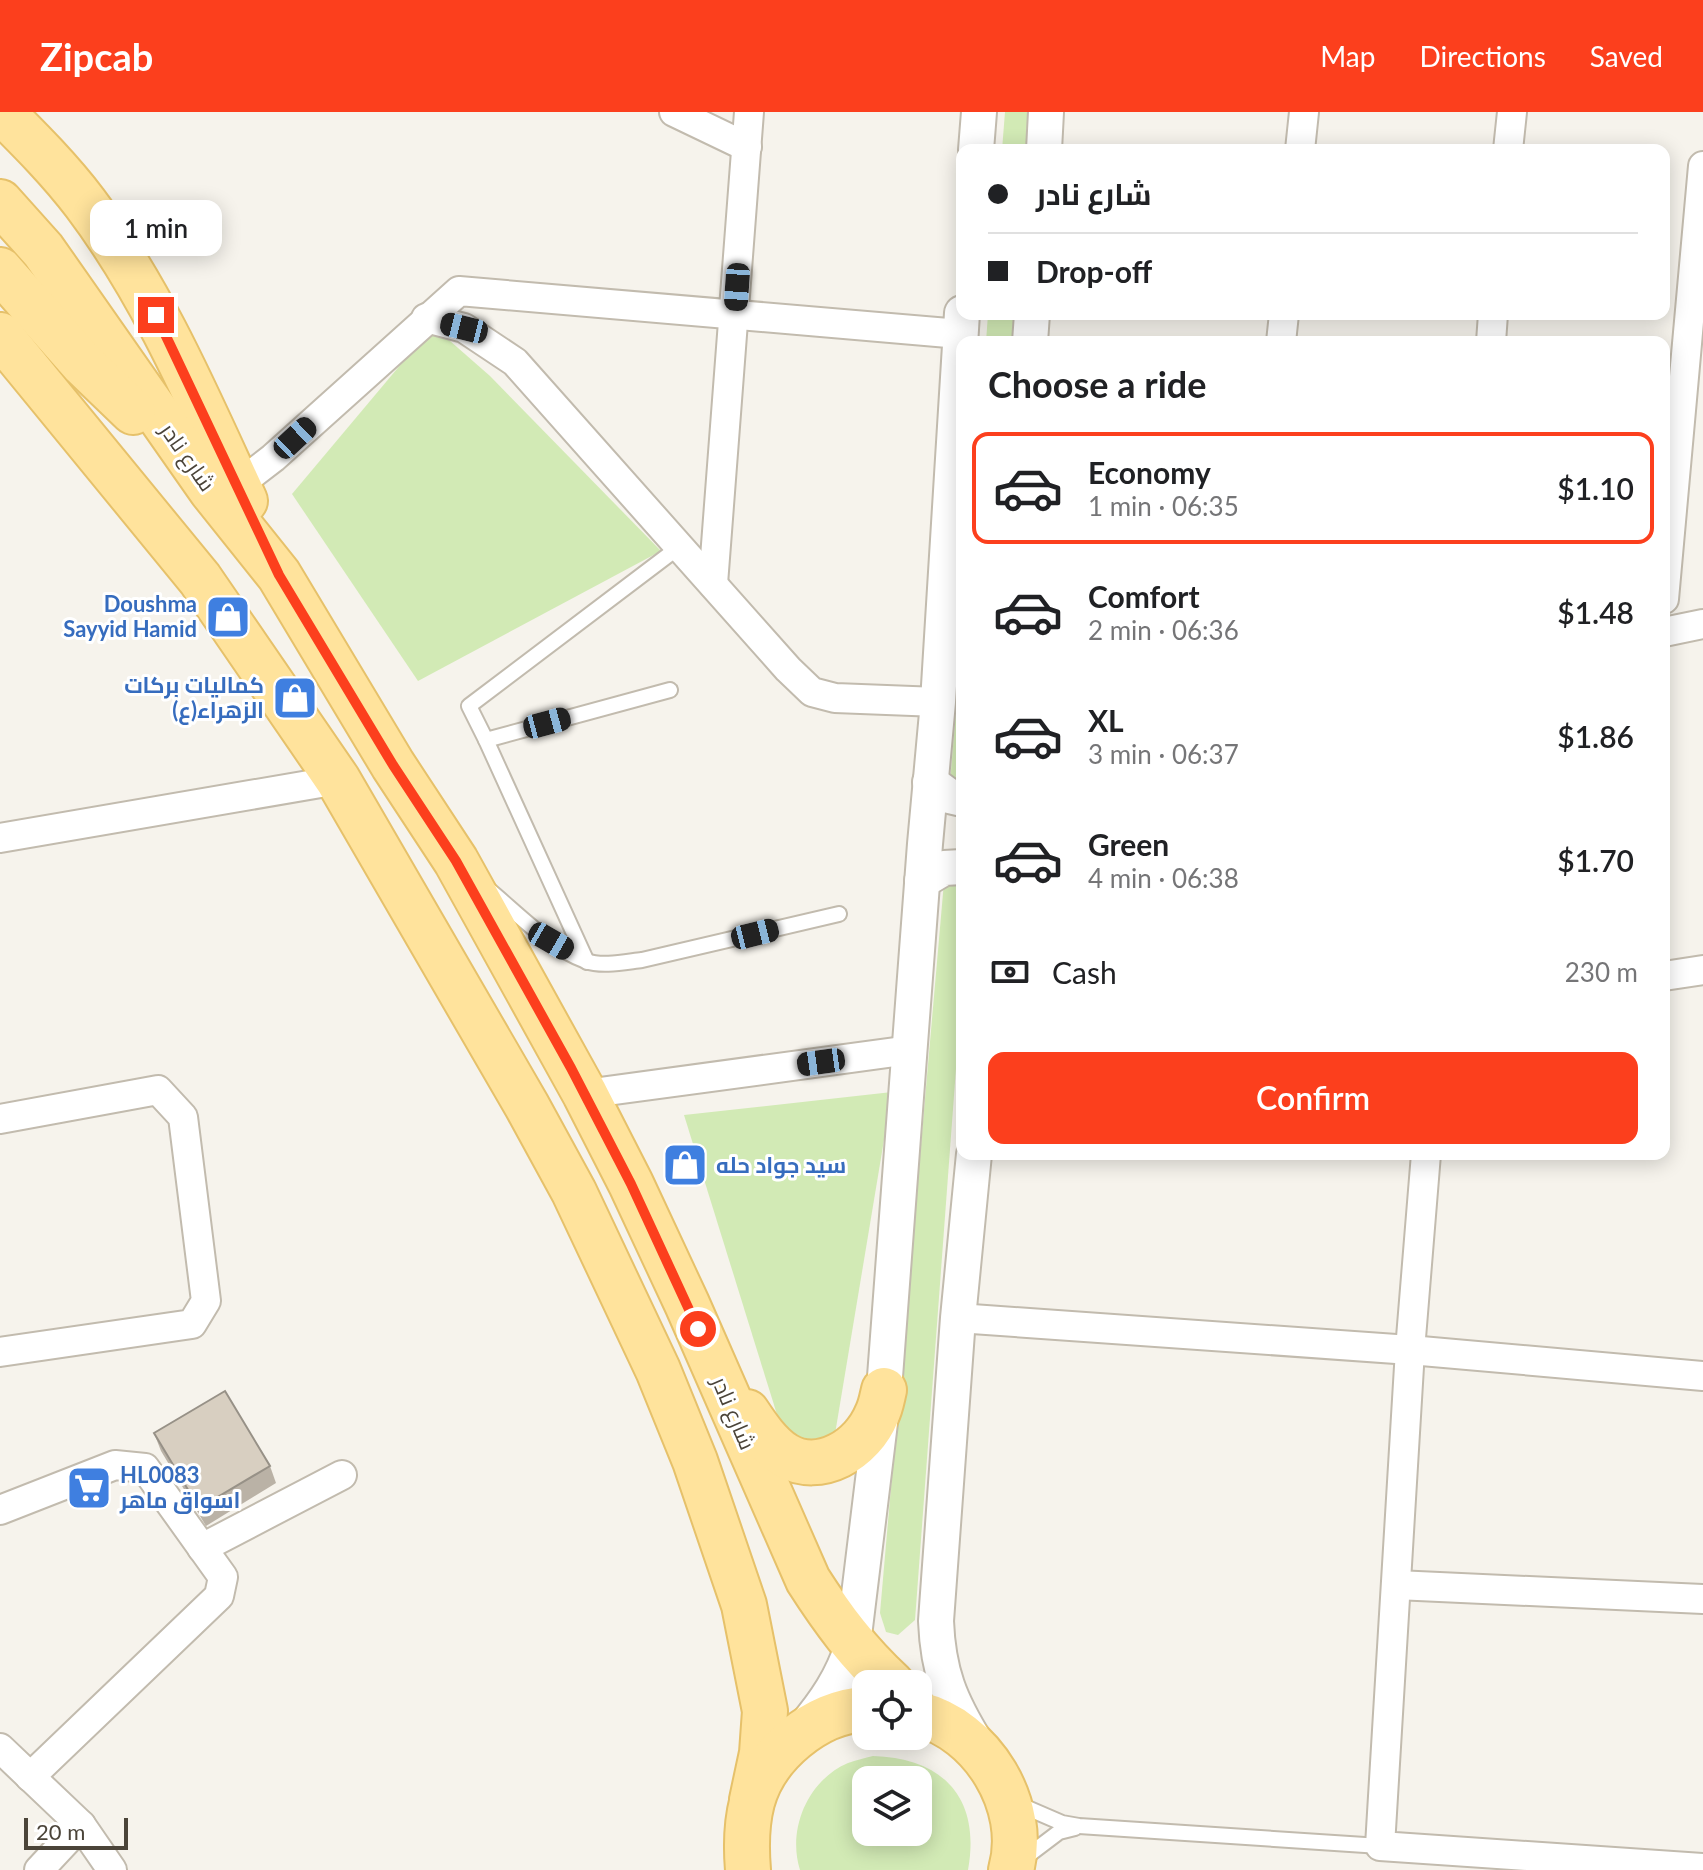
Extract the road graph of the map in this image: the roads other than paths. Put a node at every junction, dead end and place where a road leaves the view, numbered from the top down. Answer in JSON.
{"nodes":[{"id":1,"x":2,"y":112,"type":"edge"},
{"id":2,"x":674,"y":112,"type":"edge"},
{"id":3,"x":749,"y":112,"type":"edge"},
{"id":4,"x":979,"y":112,"type":"edge"},
{"id":5,"x":1046,"y":112,"type":"edge"},
{"id":6,"x":1304,"y":112,"type":"edge"},
{"id":7,"x":1512,"y":112,"type":"edge"},
{"id":8,"x":976,"y":144,"type":"edge"},
{"id":9,"x":1044,"y":144,"type":"edge"},
{"id":10,"x":1301,"y":144,"type":"edge"},
{"id":11,"x":1509,"y":144,"type":"edge"},
{"id":12,"x":747,"y":147,"type":"junction"},
{"id":13,"x":1703,"y":166,"type":"edge"},
{"id":14,"x":0,"y":202,"type":"edge"},
{"id":15,"x":0,"y":270,"type":"edge"},
{"id":16,"x":1698,"y":279,"type":"edge"},
{"id":17,"x":735,"y":315,"type":"junction"},
{"id":18,"x":426,"y":318,"type":"junction"},
{"id":19,"x":961,"y":324,"type":"edge"},
{"id":20,"x":5,"y":342,"type":"edge"},
{"id":21,"x":956,"y":406,"type":"edge"},
{"id":22,"x":1673,"y":406,"type":"edge"},
{"id":23,"x":1670,"y":470,"type":"edge"},
{"id":24,"x":224,"y":494,"type":"junction"},
{"id":25,"x":679,"y":547,"type":"junction"},
{"id":26,"x":713,"y":584,"type":"junction"},
{"id":27,"x":1703,"y":624,"type":"edge"},
{"id":28,"x":1670,"y":631,"type":"edge"},
{"id":29,"x":670,"y":690,"type":"dead end"},
{"id":30,"x":938,"y":702,"type":"junction"},
{"id":31,"x":486,"y":740,"type":"junction"},
{"id":32,"x":338,"y":780,"type":"junction"},
{"id":33,"x":930,"y":782,"type":"junction"},
{"id":34,"x":956,"y":798,"type":"edge"},
{"id":35,"x":4,"y":831,"type":"edge"},
{"id":36,"x":456,"y":861,"type":"junction"},
{"id":37,"x":956,"y":867,"type":"edge"},
{"id":38,"x":922,"y":881,"type":"junction"},
{"id":39,"x":839,"y":914,"type":"dead end"},
{"id":40,"x":587,"y":962,"type":"junction"},
{"id":41,"x":1703,"y":970,"type":"edge"},
{"id":42,"x":1670,"y":975,"type":"edge"},
{"id":43,"x":910,"y":1050,"type":"junction"},
{"id":44,"x":585,"y":1094,"type":"junction"},
{"id":45,"x":0,"y":1119,"type":"edge"},
{"id":46,"x":973,"y":1160,"type":"edge"},
{"id":47,"x":1426,"y":1160,"type":"edge"},
{"id":48,"x":687,"y":1304,"type":"junction"},
{"id":49,"x":958,"y":1318,"type":"junction"},
{"id":50,"x":1410,"y":1350,"type":"junction"},
{"id":51,"x":0,"y":1352,"type":"edge"},
{"id":52,"x":1703,"y":1376,"type":"edge"},
{"id":53,"x":884,"y":1390,"type":"junction"},
{"id":54,"x":342,"y":1475,"type":"dead end"},
{"id":55,"x":0,"y":1510,"type":"edge"},
{"id":56,"x":202,"y":1548,"type":"junction"},
{"id":57,"x":1396,"y":1585,"type":"junction"},
{"id":58,"x":1703,"y":1599,"type":"edge"},
{"id":59,"x":853,"y":1644,"type":"junction"},
{"id":60,"x":876,"y":1670,"type":"edge"},
{"id":61,"x":852,"y":1713,"type":"edge"},
{"id":62,"x":932,"y":1716,"type":"edge"},
{"id":63,"x":932,"y":1724,"type":"edge"},
{"id":64,"x":794,"y":1739,"type":"junction"},
{"id":65,"x":0,"y":1748,"type":"edge"},
{"id":66,"x":983,"y":1760,"type":"junction"},
{"id":67,"x":30,"y":1777,"type":"junction"},
{"id":68,"x":752,"y":1800,"type":"junction"},
{"id":69,"x":81,"y":1825,"type":"junction"},
{"id":70,"x":1079,"y":1826,"type":"junction"},
{"id":71,"x":1380,"y":1846,"type":"junction"},
{"id":72,"x":1659,"y":1868,"type":"edge"},
{"id":73,"x":1703,"y":1868,"type":"edge"},
{"id":74,"x":39,"y":1870,"type":"edge"},
{"id":75,"x":93,"y":1870,"type":"edge"},
{"id":76,"x":112,"y":1870,"type":"edge"},
{"id":77,"x":748,"y":1870,"type":"edge"},
{"id":78,"x":1013,"y":1870,"type":"edge"}],
"edges":[{"from":1,"to":24,"type":"main road"},
{"from":2,"to":12,"type":"street"},
{"from":3,"to":12,"type":"street"},
{"from":4,"to":8,"type":"street"},
{"from":5,"to":9,"type":"street"},
{"from":6,"to":10,"type":"street"},
{"from":7,"to":11,"type":"street"},
{"from":12,"to":17,"type":"street"},
{"from":13,"to":16,"type":"street"},
{"from":14,"to":24,"type":"main road","name":"شارع نادر"},
{"from":15,"to":24,"type":"main road"},
{"from":16,"to":22,"type":"street"},
{"from":17,"to":18,"type":"street"},
{"from":17,"to":19,"type":"street"},
{"from":17,"to":26,"type":"street"},
{"from":18,"to":24,"type":"street"},
{"from":18,"to":25,"type":"street"},
{"from":20,"to":32,"type":"main road"},
{"from":21,"to":30,"type":"street"},
{"from":22,"to":23,"type":"street"},
{"from":24,"to":36,"type":"main road","name":"شارع نادر"},
{"from":25,"to":26,"type":"street"},
{"from":25,"to":31,"type":"lane"},
{"from":26,"to":30,"type":"street"},
{"from":27,"to":28,"type":"street"},
{"from":29,"to":31,"type":"lane"},
{"from":30,"to":33,"type":"street"},
{"from":31,"to":40,"type":"lane"},
{"from":32,"to":35,"type":"street"},
{"from":32,"to":68,"type":"main road"},
{"from":33,"to":34,"type":"street"},
{"from":33,"to":38,"type":"street"},
{"from":36,"to":40,"type":"lane"},
{"from":36,"to":44,"type":"main road","name":"شارع نادر"},
{"from":37,"to":38,"type":"street"},
{"from":38,"to":43,"type":"street"},
{"from":39,"to":40,"type":"lane"},
{"from":41,"to":42,"type":"street"},
{"from":43,"to":44,"type":"street"},
{"from":43,"to":53,"type":"street"},
{"from":44,"to":48,"type":"main road","name":"شارع نادر"},
{"from":45,"to":51,"type":"street"},
{"from":46,"to":49,"type":"street"},
{"from":47,"to":50,"type":"street"},
{"from":48,"to":53,"type":"main road"},
{"from":48,"to":59,"type":"main road","name":"شارع نادر"},
{"from":49,"to":50,"type":"street"},
{"from":49,"to":66,"type":"street"},
{"from":50,"to":52,"type":"street"},
{"from":50,"to":57,"type":"street"},
{"from":53,"to":59,"type":"street"},
{"from":54,"to":56,"type":"street"},
{"from":55,"to":56,"type":"street"},
{"from":56,"to":67,"type":"street"},
{"from":57,"to":58,"type":"street"},
{"from":57,"to":71,"type":"street"},
{"from":59,"to":60,"type":"main road","name":"شارع نادر"},
{"from":59,"to":64,"type":"street"},
{"from":61,"to":64,"type":"main road"},
{"from":62,"to":66,"type":"main road"},
{"from":63,"to":66,"type":"main road"},
{"from":64,"to":68,"type":"main road"},
{"from":65,"to":67,"type":"street"},
{"from":66,"to":70,"type":"lane"},
{"from":66,"to":78,"type":"main road"},
{"from":67,"to":69,"type":"street"},
{"from":68,"to":77,"type":"main road"},
{"from":69,"to":74,"type":"street"},
{"from":69,"to":75,"type":"street"},
{"from":69,"to":76,"type":"street"},
{"from":70,"to":71,"type":"lane"},
{"from":70,"to":78,"type":"lane"},
{"from":71,"to":72,"type":"street"},
{"from":72,"to":73,"type":"street"}]}
